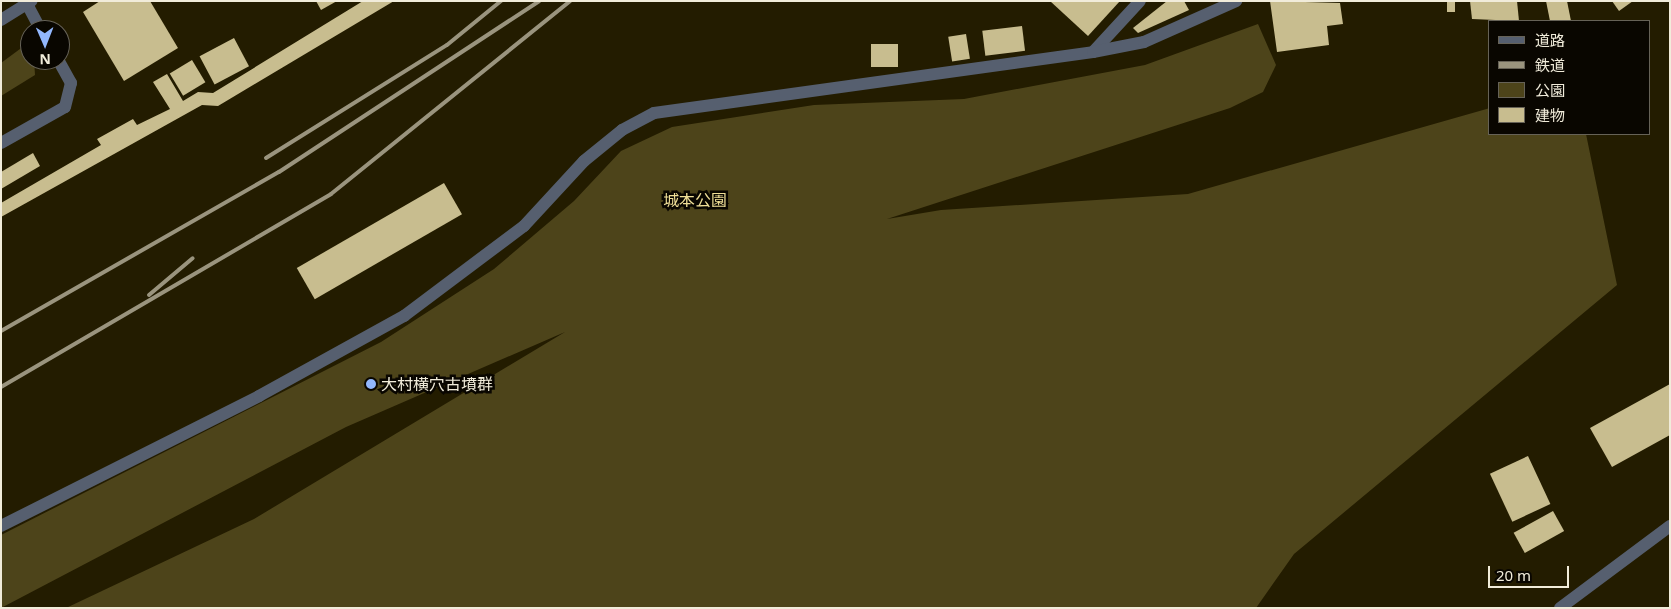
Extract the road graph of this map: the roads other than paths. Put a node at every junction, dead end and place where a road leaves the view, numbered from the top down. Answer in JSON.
{"nodes":[{"id":1,"x":1140,"y":1,"type":"edge"},
{"id":2,"x":1236,"y":1,"type":"edge"},
{"id":3,"x":29,"y":3,"type":"edge"},
{"id":4,"x":1,"y":20,"type":"edge"},
{"id":5,"x":37,"y":20,"type":"edge"},
{"id":6,"x":1092,"y":52,"type":"junction"},
{"id":7,"x":64,"y":70,"type":"edge"},
{"id":8,"x":1,"y":144,"type":"edge"},
{"id":9,"x":1,"y":526,"type":"edge"},
{"id":10,"x":1670,"y":526,"type":"edge"},
{"id":11,"x":1560,"y":608,"type":"edge"}],
"edges":[{"from":1,"to":6,"type":"street"},
{"from":2,"to":6,"type":"street"},
{"from":3,"to":4,"type":"street"},
{"from":3,"to":5,"type":"street"},
{"from":6,"to":9,"type":"street"},
{"from":7,"to":8,"type":"street"},
{"from":10,"to":11,"type":"street"}]}
